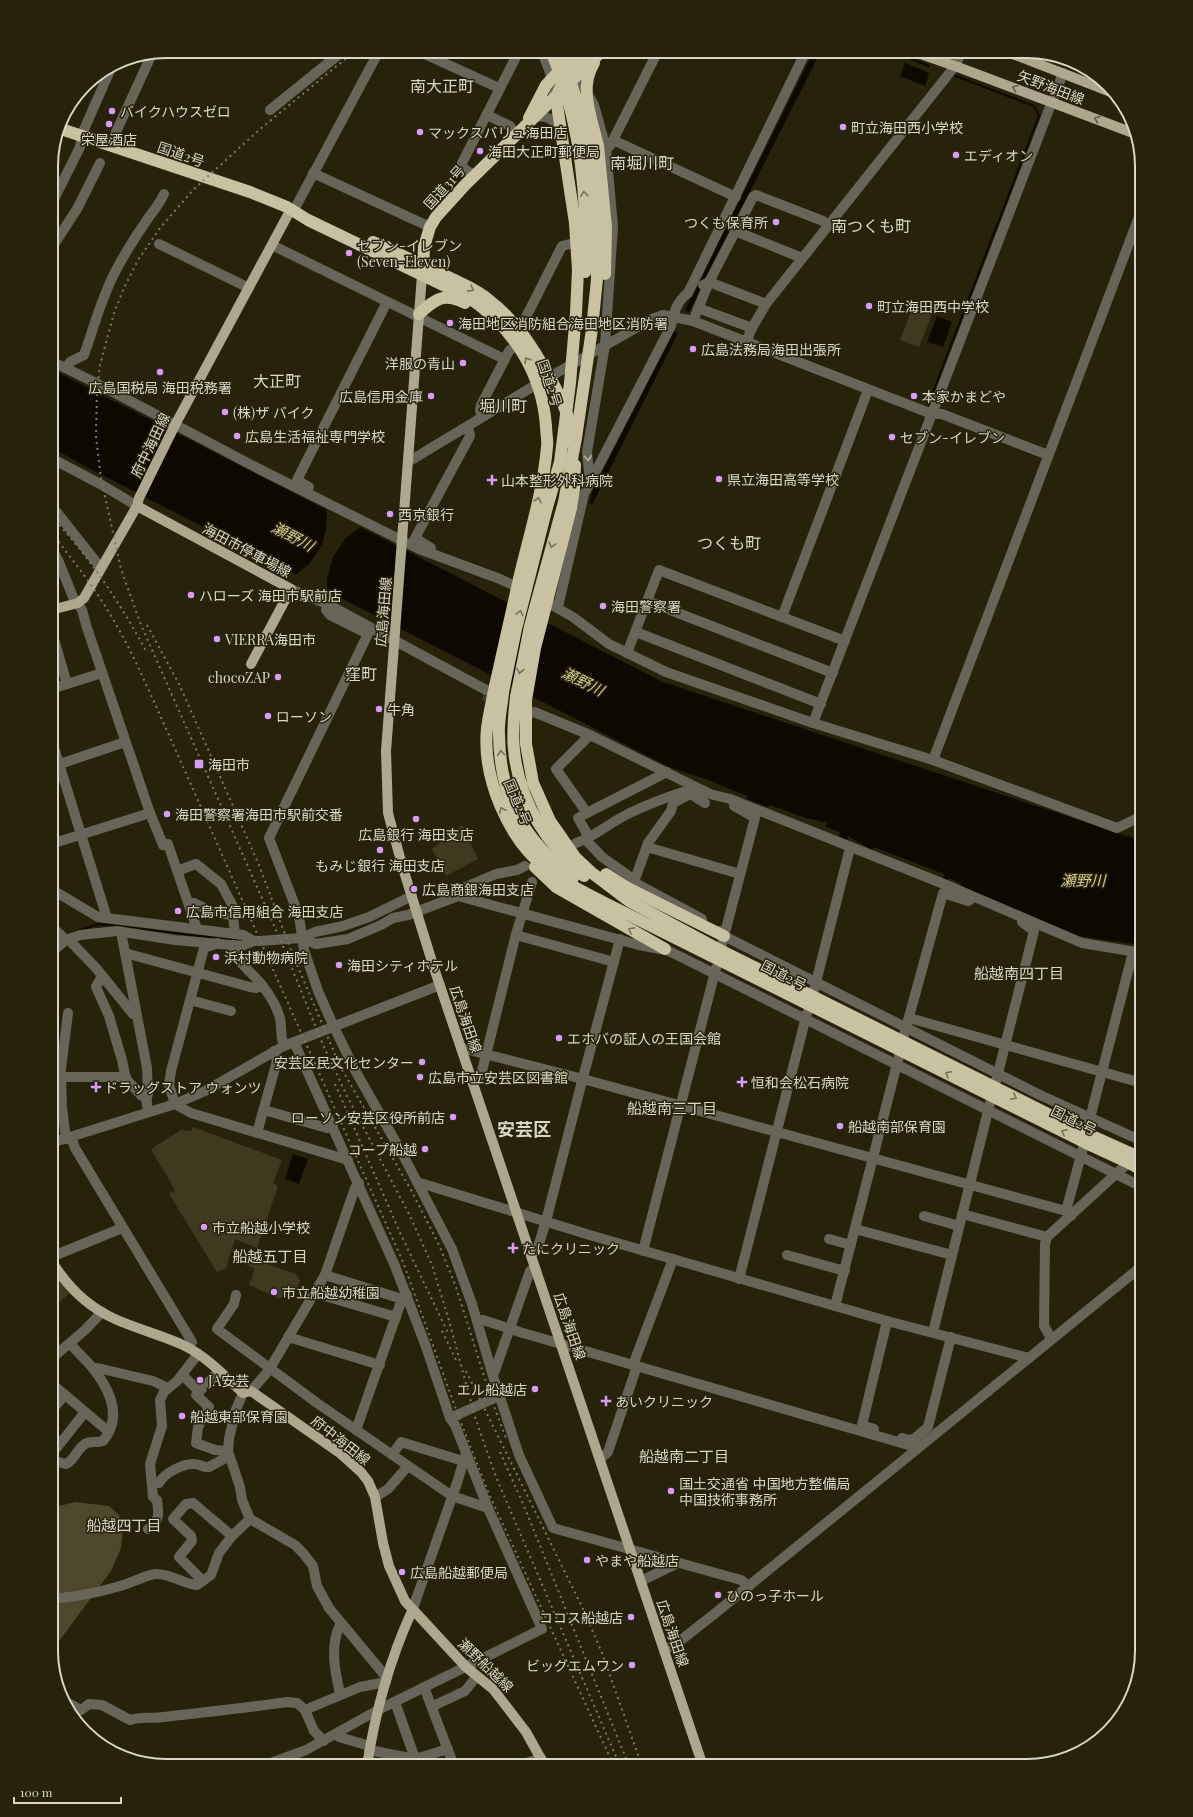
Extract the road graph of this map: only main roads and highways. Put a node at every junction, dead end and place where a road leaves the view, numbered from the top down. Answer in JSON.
{"nodes":[{"id":1,"x":554,"y":58,"type":"edge"},
{"id":2,"x":566,"y":58,"type":"edge"},
{"id":3,"x":570,"y":58,"type":"edge"},
{"id":4,"x":584,"y":58,"type":"edge"},
{"id":5,"x":596,"y":58,"type":"edge"},
{"id":6,"x":598,"y":58,"type":"edge"},
{"id":7,"x":932,"y":58,"type":"edge"},
{"id":8,"x":1024,"y":58,"type":"edge"},
{"id":9,"x":1101,"y":88,"type":"edge"},
{"id":10,"x":64,"y":130,"type":"edge"},
{"id":11,"x":1129,"y":132,"type":"edge"},
{"id":12,"x":516,"y":135,"type":"junction"},
{"id":13,"x":292,"y":210,"type":"junction"},
{"id":14,"x":423,"y":270,"type":"junction"},
{"id":15,"x":419,"y":315,"type":"junction"},
{"id":16,"x":502,"y":326,"type":"junction"},
{"id":17,"x":570,"y":382,"type":"junction"},
{"id":18,"x":138,"y":502,"type":"junction"},
{"id":19,"x":567,"y":505,"type":"junction"},
{"id":20,"x":58,"y":608,"type":"edge"},
{"id":21,"x":251,"y":664,"type":"dead end"},
{"id":22,"x":492,"y":691,"type":"junction"},
{"id":23,"x":532,"y":858,"type":"junction"},
{"id":24,"x":665,"y":949,"type":"road end"},
{"id":25,"x":1135,"y":1156,"type":"edge"},
{"id":26,"x":58,"y":1271,"type":"edge"},
{"id":27,"x":412,"y":1611,"type":"junction"},
{"id":28,"x":368,"y":1759,"type":"edge"},
{"id":29,"x":541,"y":1759,"type":"edge"},
{"id":30,"x":701,"y":1759,"type":"edge"}],
"edges":[{"from":17,"to":1,"type":"highway","one_way":true,"bridge":true},
{"from":2,"to":12,"type":"highway","name":"国道31号"},
{"from":3,"to":19,"type":"highway","bridge":true},
{"from":4,"to":17,"type":"highway","bridge":true},
{"from":5,"to":12,"type":"highway","name":"国道31号"},
{"from":6,"to":19,"type":"highway","bridge":true},
{"from":11,"to":7,"type":"main road","name":"矢野海田線","one_way":true},
{"from":8,"to":9,"type":"main road","name":"矢野海田線"},
{"from":10,"to":13,"type":"highway","name":"国道2号"},
{"from":12,"to":14,"type":"highway","name":"国道31号"},
{"from":13,"to":14,"type":"highway","name":"国道2号"},
{"from":13,"to":18,"type":"main road","name":"府中海田線"},
{"from":14,"to":15,"type":"main road","name":"広島海田線"},
{"from":14,"to":16,"type":"highway","name":"国道2号"},
{"from":14,"to":19,"type":"highway","name":"国道2号","one_way":true},
{"from":15,"to":16,"type":"highway"},
{"from":15,"to":30,"type":"main road","name":"広島海田線"},
{"from":22,"to":16,"type":"highway","name":"国道2号","one_way":true,"bridge":true},
{"from":22,"to":17,"type":"highway","one_way":true,"bridge":true},
{"from":18,"to":20,"type":"main road","name":"府中海田線"},
{"from":18,"to":21,"type":"main road","name":"海田市停車場線"},
{"from":19,"to":25,"type":"highway","name":"国道2号","one_way":true,"bridge":true},
{"from":23,"to":22,"type":"highway","one_way":true},
{"from":24,"to":23,"type":"highway","one_way":true},
{"from":25,"to":23,"type":"highway","name":"国道2号","one_way":true},
{"from":26,"to":27,"type":"main road","name":"府中海田線"},
{"from":27,"to":28,"type":"main road"},
{"from":27,"to":29,"type":"main road","name":"瀬野船越線"}]}
